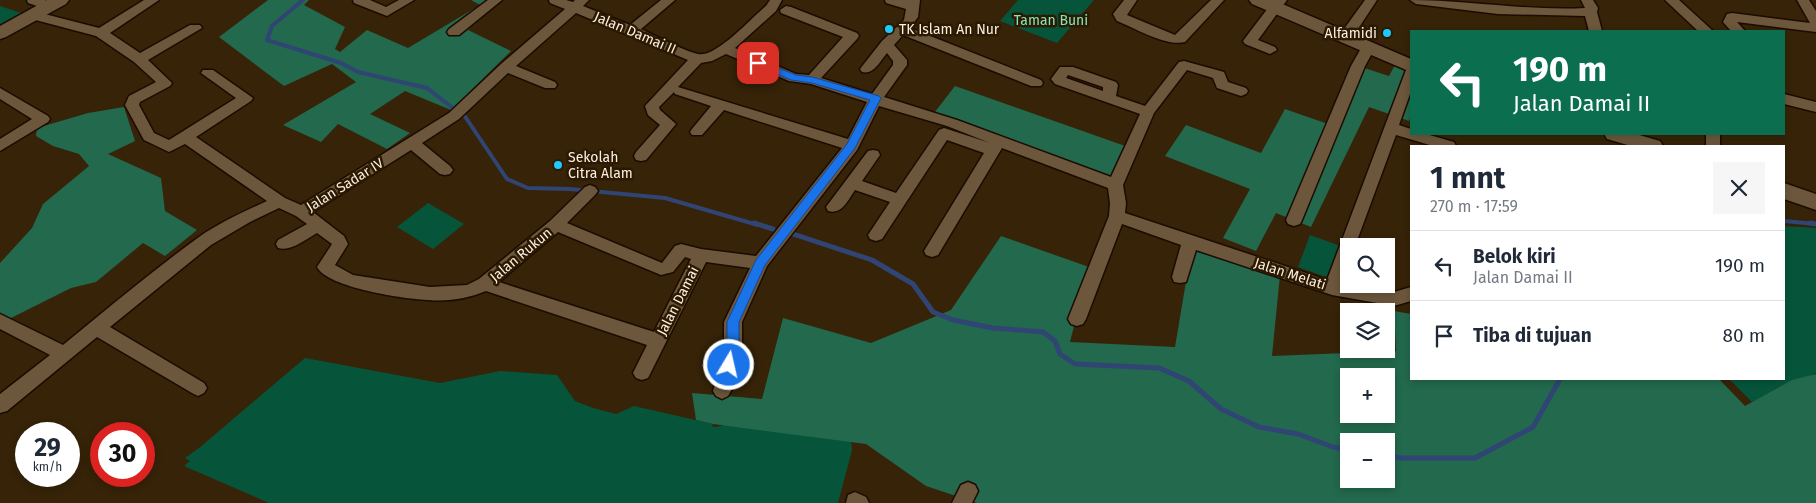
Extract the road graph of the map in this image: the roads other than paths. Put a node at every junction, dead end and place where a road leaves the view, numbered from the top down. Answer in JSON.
{"nodes":[{"id":1,"x":153,"y":0,"type":"edge"},
{"id":2,"x":359,"y":0,"type":"edge"},
{"id":3,"x":408,"y":0,"type":"edge"},
{"id":4,"x":496,"y":0,"type":"edge"},
{"id":5,"x":555,"y":0,"type":"edge"},
{"id":6,"x":669,"y":0,"type":"edge"},
{"id":7,"x":776,"y":0,"type":"edge"},
{"id":8,"x":891,"y":0,"type":"edge"},
{"id":9,"x":1131,"y":0,"type":"edge"},
{"id":10,"x":1218,"y":0,"type":"edge"},
{"id":11,"x":1258,"y":0,"type":"edge"},
{"id":12,"x":1371,"y":0,"type":"edge"},
{"id":13,"x":1416,"y":0,"type":"edge"},
{"id":14,"x":1671,"y":0,"type":"edge"},
{"id":15,"x":1803,"y":0,"type":"edge"},
{"id":16,"x":578,"y":4,"type":"edge"},
{"id":17,"x":913,"y":4,"type":"edge"},
{"id":18,"x":1278,"y":4,"type":"edge"},
{"id":19,"x":44,"y":5,"type":"edge"},
{"id":20,"x":1494,"y":5,"type":"edge"},
{"id":21,"x":1589,"y":6,"type":"edge"},
{"id":22,"x":786,"y":10,"type":"dead end"},
{"id":23,"x":1816,"y":22,"type":"edge"},
{"id":24,"x":195,"y":28,"type":"dead end"},
{"id":25,"x":1816,"y":28,"type":"edge"},
{"id":26,"x":901,"y":29,"type":"junction"},
{"id":27,"x":632,"y":30,"type":"junction"},
{"id":28,"x":1595,"y":30,"type":"edge"},
{"id":29,"x":1705,"y":30,"type":"edge"},
{"id":30,"x":1737,"y":30,"type":"edge"},
{"id":31,"x":454,"y":32,"type":"dead end"},
{"id":32,"x":0,"y":33,"type":"edge"},
{"id":33,"x":101,"y":33,"type":"junction"},
{"id":34,"x":1348,"y":37,"type":"junction"},
{"id":35,"x":888,"y":46,"type":"junction"},
{"id":36,"x":1369,"y":46,"type":"junction"},
{"id":37,"x":725,"y":48,"type":"junction"},
{"id":38,"x":1270,"y":50,"type":"dead end"},
{"id":39,"x":139,"y":59,"type":"junction"},
{"id":40,"x":697,"y":59,"type":"junction"},
{"id":41,"x":1410,"y":66,"type":"edge"},
{"id":42,"x":506,"y":67,"type":"junction"},
{"id":43,"x":867,"y":68,"type":"dead end"},
{"id":44,"x":208,"y":73,"type":"dead end"},
{"id":45,"x":1410,"y":77,"type":"edge"},
{"id":46,"x":812,"y":80,"type":"junction"},
{"id":47,"x":1036,"y":84,"type":"dead end"},
{"id":48,"x":550,"y":85,"type":"dead end"},
{"id":49,"x":680,"y":91,"type":"dead end"},
{"id":50,"x":1241,"y":91,"type":"dead end"},
{"id":51,"x":0,"y":93,"type":"edge"},
{"id":52,"x":876,"y":98,"type":"junction"},
{"id":53,"x":1108,"y":98,"type":"dead end"},
{"id":54,"x":1785,"y":99,"type":"edge"},
{"id":55,"x":720,"y":105,"type":"junction"},
{"id":56,"x":1816,"y":107,"type":"edge"},
{"id":57,"x":1148,"y":112,"type":"junction"},
{"id":58,"x":1391,"y":128,"type":"junction"},
{"id":59,"x":697,"y":132,"type":"dead end"},
{"id":60,"x":1410,"y":134,"type":"edge"},
{"id":61,"x":1414,"y":135,"type":"edge"},
{"id":62,"x":1617,"y":135,"type":"edge"},
{"id":63,"x":186,"y":137,"type":"junction"},
{"id":64,"x":413,"y":144,"type":"junction"},
{"id":65,"x":996,"y":145,"type":"junction"},
{"id":66,"x":1446,"y":145,"type":"edge"},
{"id":67,"x":1650,"y":145,"type":"edge"},
{"id":68,"x":0,"y":146,"type":"edge"},
{"id":69,"x":852,"y":146,"type":"junction"},
{"id":70,"x":873,"y":155,"type":"dead end"},
{"id":71,"x":641,"y":156,"type":"dead end"},
{"id":72,"x":445,"y":170,"type":"dead end"},
{"id":73,"x":852,"y":183,"type":"junction"},
{"id":74,"x":1116,"y":185,"type":"junction"},
{"id":75,"x":590,"y":191,"type":"dead end"},
{"id":76,"x":1785,"y":191,"type":"edge"},
{"id":77,"x":900,"y":200,"type":"junction"},
{"id":78,"x":279,"y":202,"type":"junction"},
{"id":79,"x":1816,"y":202,"type":"edge"},
{"id":80,"x":834,"y":207,"type":"dead end"},
{"id":81,"x":302,"y":212,"type":"junction"},
{"id":82,"x":1116,"y":216,"type":"junction"},
{"id":83,"x":1294,"y":220,"type":"dead end"},
{"id":84,"x":556,"y":225,"type":"junction"},
{"id":85,"x":316,"y":226,"type":"junction"},
{"id":86,"x":876,"y":234,"type":"dead end"},
{"id":87,"x":1190,"y":242,"type":"junction"},
{"id":88,"x":284,"y":244,"type":"dead end"},
{"id":89,"x":932,"y":251,"type":"dead end"},
{"id":90,"x":701,"y":255,"type":"junction"},
{"id":91,"x":760,"y":263,"type":"junction"},
{"id":92,"x":1180,"y":278,"type":"dead end"},
{"id":93,"x":485,"y":284,"type":"junction"},
{"id":94,"x":1332,"y":288,"type":"junction"},
{"id":95,"x":1410,"y":294,"type":"edge"},
{"id":96,"x":1077,"y":319,"type":"dead end"},
{"id":97,"x":0,"y":321,"type":"edge"},
{"id":98,"x":95,"y":327,"type":"junction"},
{"id":99,"x":658,"y":341,"type":"junction"},
{"id":100,"x":63,"y":353,"type":"junction"},
{"id":101,"x":642,"y":373,"type":"dead end"},
{"id":102,"x":198,"y":388,"type":"dead end"},
{"id":103,"x":722,"y":391,"type":"dead end"},
{"id":104,"x":0,"y":406,"type":"edge"}],
"edges":[{"from":1,"to":33,"type":"street"},
{"from":2,"to":3,"type":"street"},
{"from":4,"to":31,"type":"street"},
{"from":5,"to":16,"type":"street","name":"Jalan Damai II"},
{"from":6,"to":27,"type":"street"},
{"from":7,"to":37,"type":"street"},
{"from":8,"to":17,"type":"street"},
{"from":9,"to":10,"type":"street"},
{"from":11,"to":18,"type":"main road"},
{"from":12,"to":34,"type":"street"},
{"from":13,"to":20,"type":"street"},
{"from":14,"to":29,"type":"street"},
{"from":15,"to":23,"type":"street"},
{"from":16,"to":27,"type":"street","name":"Jalan Damai II"},
{"from":16,"to":42,"type":"street","name":"Jalan Sadar IV"},
{"from":17,"to":26,"type":"street"},
{"from":18,"to":34,"type":"main road"},
{"from":18,"to":38,"type":"street"},
{"from":19,"to":32,"type":"main road"},
{"from":19,"to":33,"type":"street"},
{"from":20,"to":21,"type":"street"},
{"from":21,"to":28,"type":"street"},
{"from":22,"to":46,"type":"street"},
{"from":24,"to":39,"type":"street"},
{"from":25,"to":30,"type":"street"},
{"from":26,"to":35,"type":"street"},
{"from":26,"to":47,"type":"street"},
{"from":27,"to":40,"type":"street","name":"Jalan Damai II"},
{"from":33,"to":39,"type":"street"},
{"from":34,"to":36,"type":"main road"},
{"from":35,"to":43,"type":"street"},
{"from":35,"to":52,"type":"street"},
{"from":36,"to":41,"type":"main road"},
{"from":36,"to":83,"type":"street"},
{"from":37,"to":40,"type":"street"},
{"from":37,"to":46,"type":"street"},
{"from":39,"to":63,"type":"street"},
{"from":40,"to":71,"type":"street"},
{"from":42,"to":48,"type":"street"},
{"from":42,"to":64,"type":"street","name":"Jalan Sadar IV"},
{"from":44,"to":63,"type":"street"},
{"from":45,"to":58,"type":"street","name":"Jalan Melati"},
{"from":46,"to":52,"type":"street"},
{"from":49,"to":55,"type":"street"},
{"from":50,"to":57,"type":"street"},
{"from":51,"to":68,"type":"street"},
{"from":52,"to":65,"type":"street"},
{"from":52,"to":69,"type":"street"},
{"from":53,"to":57,"type":"street"},
{"from":54,"to":56,"type":"street"},
{"from":55,"to":59,"type":"street"},
{"from":55,"to":69,"type":"street"},
{"from":57,"to":74,"type":"street"},
{"from":58,"to":60,"type":"street"},
{"from":58,"to":94,"type":"street","name":"Jalan Melati"},
{"from":61,"to":66,"type":"street"},
{"from":62,"to":67,"type":"main road"},
{"from":63,"to":78,"type":"street"},
{"from":64,"to":72,"type":"street"},
{"from":64,"to":81,"type":"street","name":"Jalan Sadar IV"},
{"from":65,"to":74,"type":"street"},
{"from":65,"to":77,"type":"street"},
{"from":65,"to":89,"type":"street"},
{"from":69,"to":91,"type":"street"},
{"from":70,"to":73,"type":"street"},
{"from":73,"to":77,"type":"street"},
{"from":73,"to":80,"type":"street"},
{"from":74,"to":82,"type":"street"},
{"from":75,"to":84,"type":"street","name":"Jalan Rukun"},
{"from":76,"to":79,"type":"main road"},
{"from":77,"to":86,"type":"street"},
{"from":78,"to":81,"type":"street","name":"Jalan Sadar IV"},
{"from":78,"to":98,"type":"street"},
{"from":81,"to":85,"type":"street"},
{"from":82,"to":87,"type":"street","name":"Jalan Melati"},
{"from":82,"to":96,"type":"street"},
{"from":84,"to":90,"type":"street"},
{"from":84,"to":93,"type":"street","name":"Jalan Rukun"},
{"from":85,"to":88,"type":"street"},
{"from":85,"to":93,"type":"street","name":"Jalan Rukun"},
{"from":87,"to":92,"type":"street"},
{"from":87,"to":94,"type":"street","name":"Jalan Melati"},
{"from":90,"to":91,"type":"street","name":"Jalan Damai"},
{"from":90,"to":99,"type":"street","name":"Jalan Damai"},
{"from":91,"to":103,"type":"street"},
{"from":93,"to":99,"type":"street"},
{"from":94,"to":95,"type":"street"},
{"from":97,"to":100,"type":"street"},
{"from":98,"to":100,"type":"street"},
{"from":98,"to":102,"type":"street"},
{"from":99,"to":101,"type":"street","name":"Jalan Damai"},
{"from":100,"to":104,"type":"street"}]}
